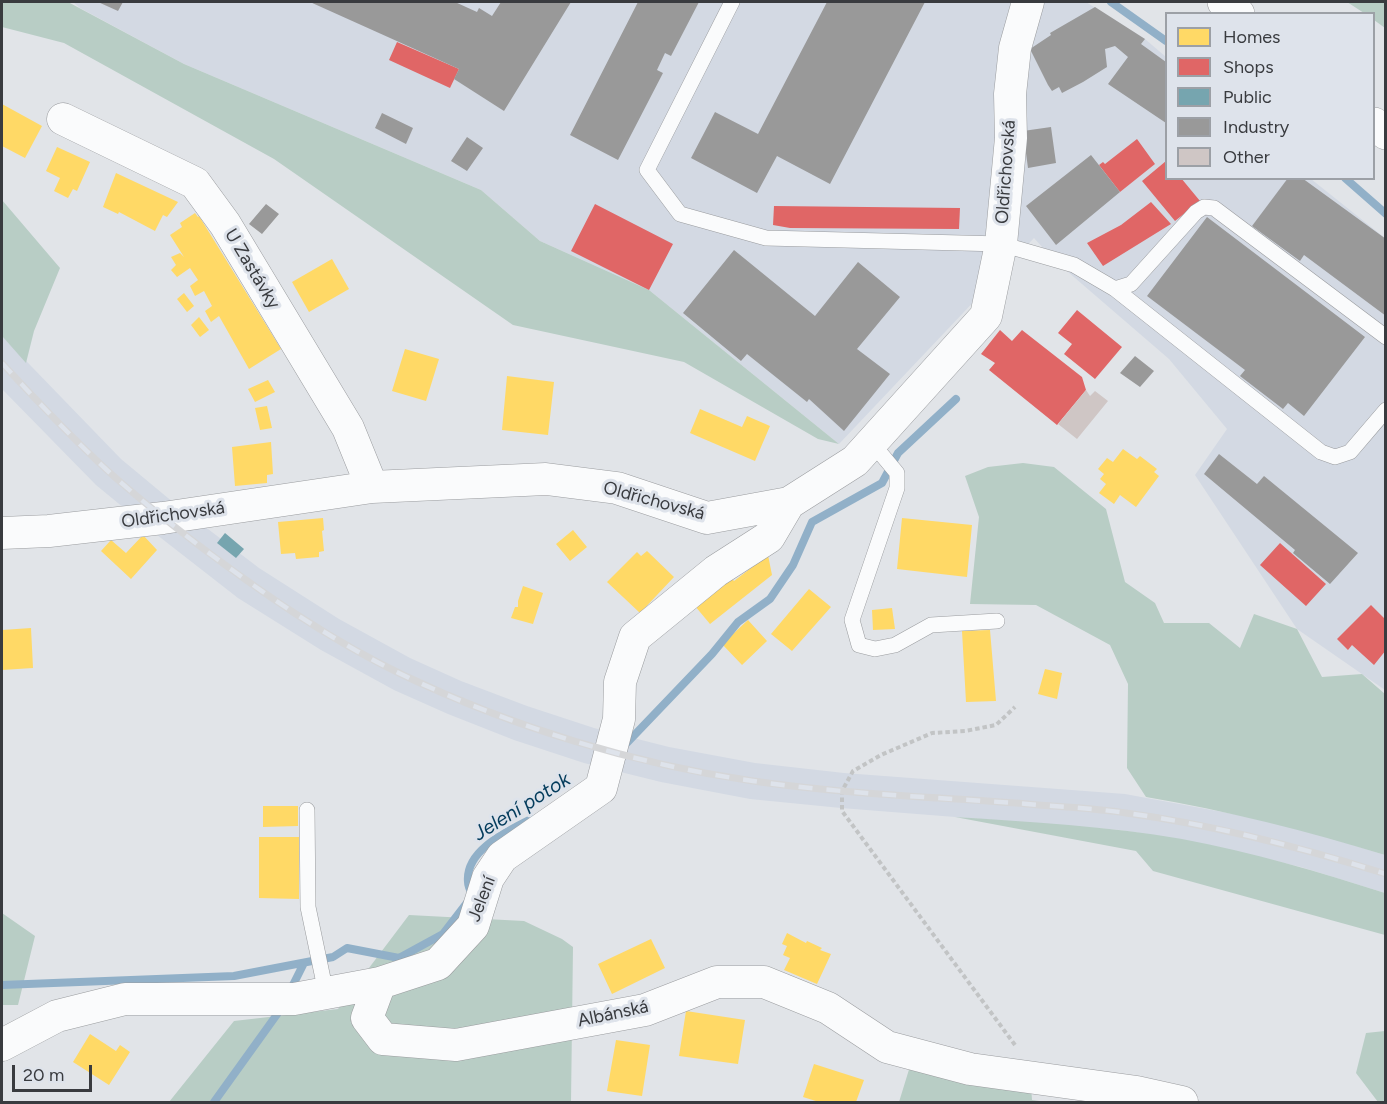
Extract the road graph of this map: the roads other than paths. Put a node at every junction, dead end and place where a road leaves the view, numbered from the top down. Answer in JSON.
{"nodes":[{"id":1,"x":732,"y":2,"type":"edge"},
{"id":2,"x":1028,"y":2,"type":"edge"},
{"id":3,"x":1224,"y":2,"type":"edge"},
{"id":4,"x":1236,"y":12,"type":"edge"},
{"id":5,"x":63,"y":119,"type":"dead end"},
{"id":6,"x":1001,"y":244,"type":"junction"},
{"id":7,"x":1115,"y":289,"type":"junction"},
{"id":8,"x":1386,"y":337,"type":"edge"},
{"id":9,"x":1386,"y":410,"type":"edge"},
{"id":10,"x":878,"y":452,"type":"junction"},
{"id":11,"x":372,"y":487,"type":"junction"},
{"id":12,"x":789,"y":503,"type":"junction"},
{"id":13,"x":2,"y":533,"type":"edge"},
{"id":14,"x":998,"y":621,"type":"dead end"},
{"id":15,"x":307,"y":810,"type":"dead end"},
{"id":16,"x":324,"y":981,"type":"junction"},
{"id":17,"x":380,"y":983,"type":"junction"},
{"id":18,"x":2,"y":1045,"type":"edge"},
{"id":19,"x":1182,"y":1102,"type":"edge"}],
"edges":[{"from":1,"to":6,"type":"lane"},
{"from":2,"to":6,"type":"street","name":"Oldřichovská"},
{"from":3,"to":4,"type":"main road"},
{"from":5,"to":11,"type":"street","name":"U Zastávky"},
{"from":6,"to":7,"type":"lane"},
{"from":6,"to":10,"type":"street","name":"Oldřichovská"},
{"from":7,"to":8,"type":"lane"},
{"from":7,"to":9,"type":"lane"},
{"from":10,"to":12,"type":"street","name":"Oldřichovská"},
{"from":10,"to":14,"type":"lane"},
{"from":11,"to":12,"type":"street","name":"Oldřichovská"},
{"from":11,"to":13,"type":"street","name":"Oldřichovská"},
{"from":12,"to":17,"type":"street","name":"Jelení"},
{"from":15,"to":16,"type":"lane"},
{"from":16,"to":17,"type":"street","name":"Jelení"},
{"from":16,"to":18,"type":"street","name":"Jelení"},
{"from":17,"to":19,"type":"street","name":"Albánská"}]}
